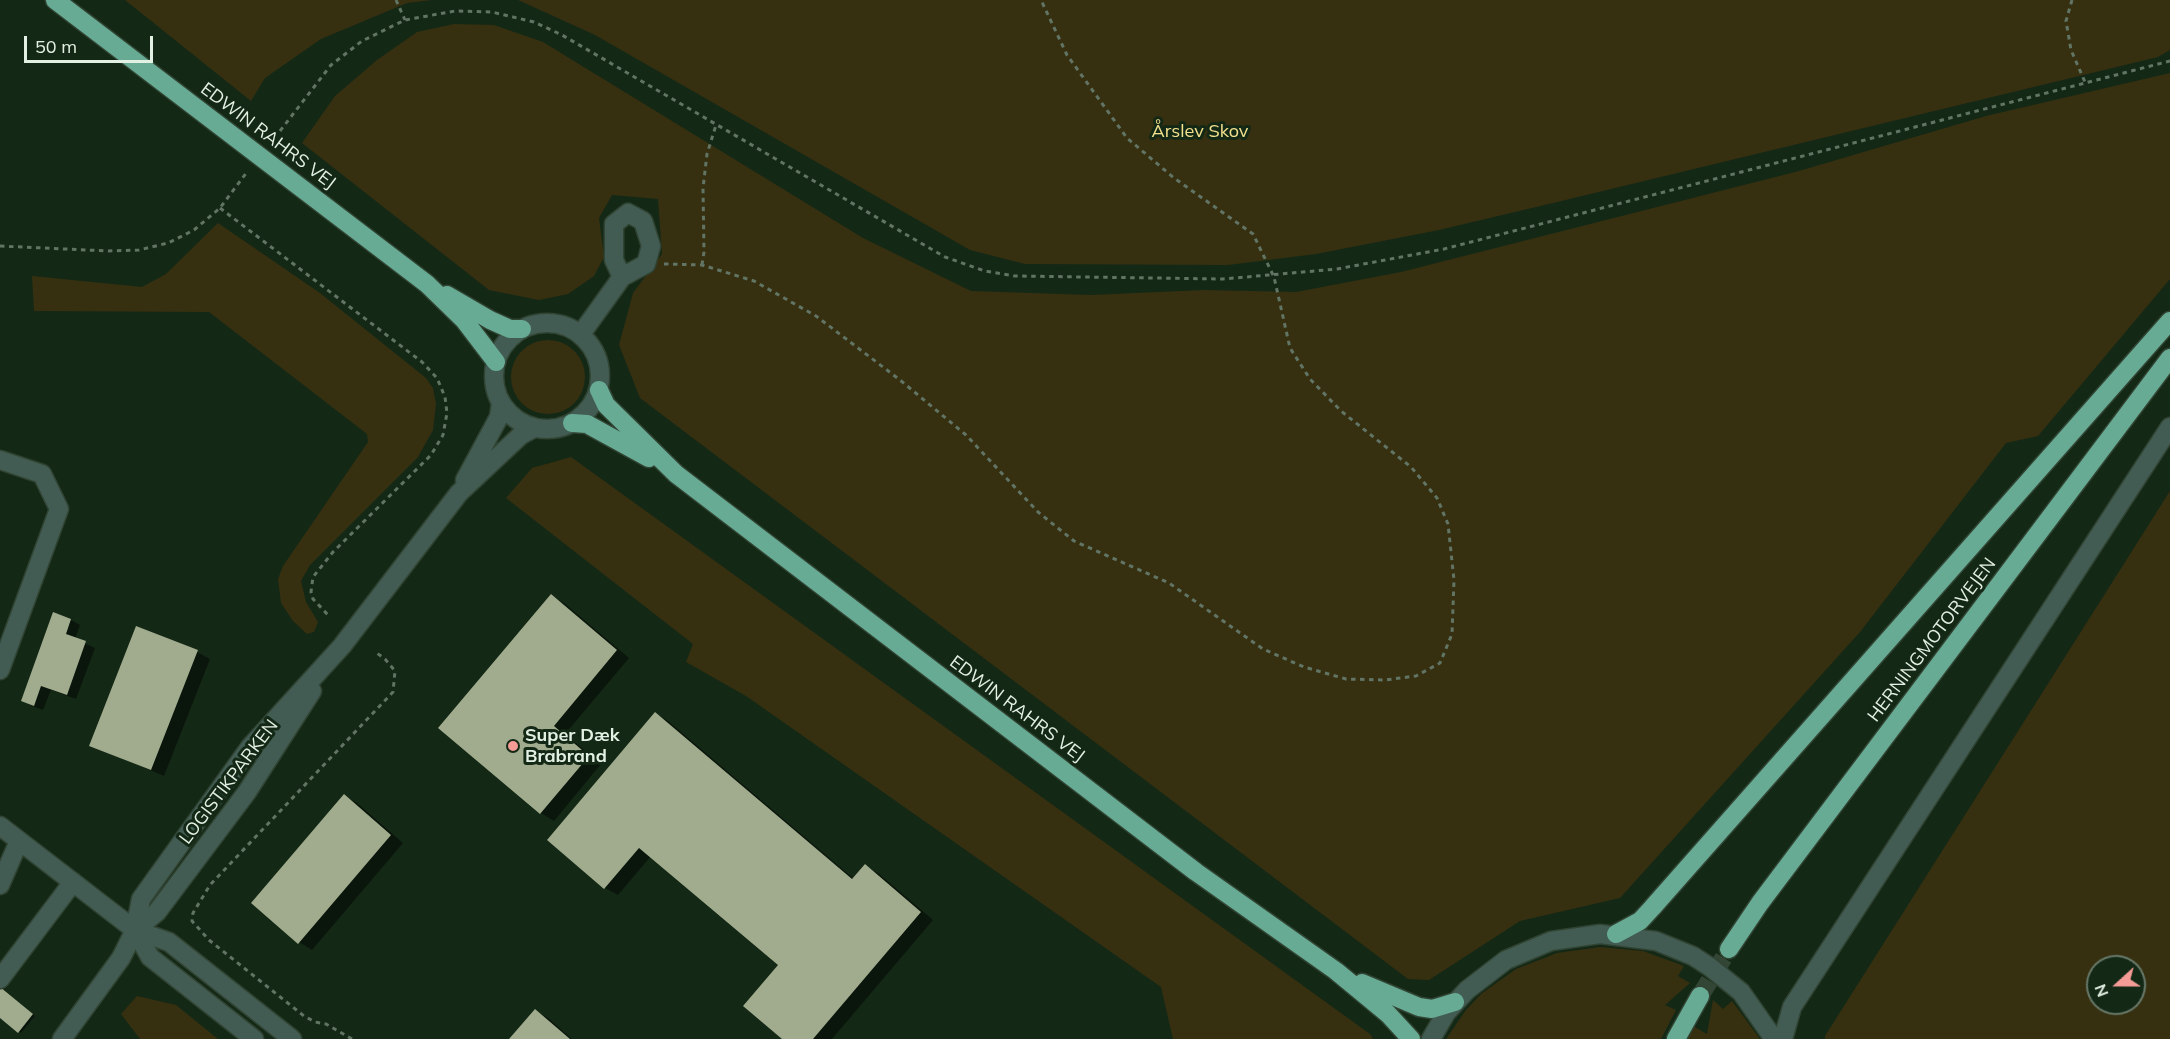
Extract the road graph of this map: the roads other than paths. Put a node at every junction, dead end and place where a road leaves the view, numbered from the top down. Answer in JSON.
{"nodes":[{"id":1,"x":55,"y":0,"type":"edge"},
{"id":2,"x":622,"y":277,"type":"junction"},
{"id":3,"x":427,"y":284,"type":"junction"},
{"id":4,"x":2170,"y":321,"type":"edge"},
{"id":5,"x":522,"y":329,"type":"junction"},
{"id":6,"x":581,"y":334,"type":"junction"},
{"id":7,"x":2170,"y":358,"type":"edge"},
{"id":8,"x":496,"y":362,"type":"junction"},
{"id":9,"x":599,"y":390,"type":"junction"},
{"id":10,"x":501,"y":403,"type":"junction"},
{"id":11,"x":572,"y":423,"type":"junction"},
{"id":12,"x":2170,"y":427,"type":"edge"},
{"id":13,"x":534,"y":428,"type":"junction"},
{"id":14,"x":0,"y":460,"type":"edge"},
{"id":15,"x":676,"y":474,"type":"junction"},
{"id":16,"x":459,"y":493,"type":"junction"},
{"id":17,"x":4,"y":644,"type":"edge"},
{"id":18,"x":0,"y":670,"type":"edge"},
{"id":19,"x":0,"y":826,"type":"edge"},
{"id":20,"x":19,"y":841,"type":"junction"},
{"id":21,"x":73,"y":882,"type":"junction"},
{"id":22,"x":0,"y":885,"type":"edge"},
{"id":23,"x":135,"y":930,"type":"junction"},
{"id":24,"x":1616,"y":934,"type":"junction"},
{"id":25,"x":1729,"y":949,"type":"tunnel mouth"},
{"id":26,"x":1336,"y":970,"type":"junction"},
{"id":27,"x":0,"y":979,"type":"edge"},
{"id":28,"x":1700,"y":996,"type":"tunnel mouth"},
{"id":29,"x":1455,"y":1002,"type":"junction"},
{"id":30,"x":62,"y":1039,"type":"edge"},
{"id":31,"x":254,"y":1039,"type":"edge"},
{"id":32,"x":292,"y":1039,"type":"edge"},
{"id":33,"x":1411,"y":1039,"type":"edge"},
{"id":34,"x":1431,"y":1039,"type":"edge"},
{"id":35,"x":1676,"y":1039,"type":"edge"},
{"id":36,"x":1774,"y":1039,"type":"edge"},
{"id":37,"x":1782,"y":1039,"type":"edge"}],
"edges":[{"from":1,"to":3,"type":"highway","name":"EDWIN RAHRS VEJ"},
{"from":2,"to":2,"type":"street"},
{"from":2,"to":6,"type":"street"},
{"from":3,"to":5,"type":"highway"},
{"from":3,"to":8,"type":"highway"},
{"from":4,"to":24,"type":"highway"},
{"from":5,"to":6,"type":"street"},
{"from":5,"to":8,"type":"street"},
{"from":6,"to":9,"type":"street"},
{"from":7,"to":25,"type":"highway","name":"HERNINGMOTORVEJEN"},
{"from":8,"to":10,"type":"street"},
{"from":9,"to":11,"type":"street"},
{"from":9,"to":15,"type":"highway"},
{"from":10,"to":13,"type":"street"},
{"from":10,"to":16,"type":"street","name":"LOGISTIKPARKEN"},
{"from":11,"to":13,"type":"street"},
{"from":11,"to":15,"type":"highway"},
{"from":12,"to":37,"type":"street"},
{"from":13,"to":16,"type":"street","name":"LOGISTIKPARKEN"},
{"from":14,"to":17,"type":"street"},
{"from":15,"to":26,"type":"highway","name":"EDWIN RAHRS VEJ"},
{"from":16,"to":23,"type":"street","name":"LOGISTIKPARKEN"},
{"from":17,"to":18,"type":"street"},
{"from":19,"to":20,"type":"street"},
{"from":20,"to":21,"type":"street"},
{"from":20,"to":22,"type":"street"},
{"from":21,"to":23,"type":"street"},
{"from":21,"to":27,"type":"street"},
{"from":23,"to":30,"type":"street","name":"LOGISTIKPARKEN"},
{"from":23,"to":31,"type":"street"},
{"from":23,"to":32,"type":"street"},
{"from":24,"to":29,"type":"street"},
{"from":24,"to":36,"type":"street"},
{"from":26,"to":29,"type":"highway"},
{"from":26,"to":33,"type":"highway"},
{"from":28,"to":35,"type":"highway"},
{"from":29,"to":34,"type":"street"}]}
